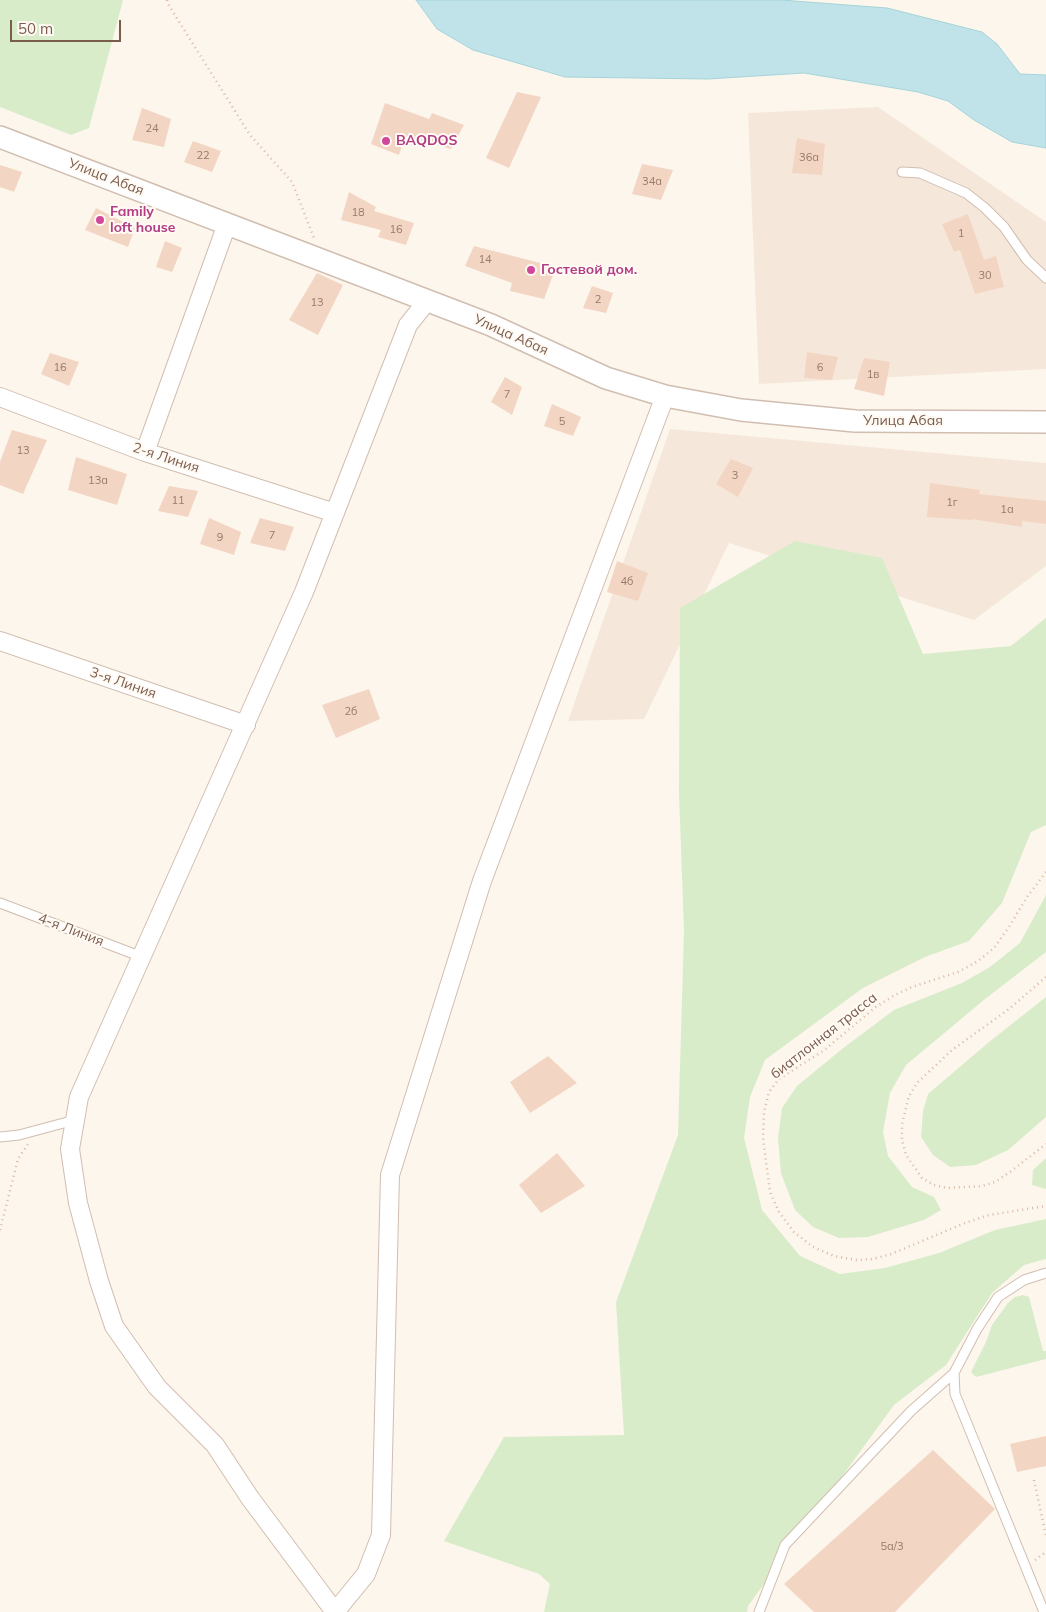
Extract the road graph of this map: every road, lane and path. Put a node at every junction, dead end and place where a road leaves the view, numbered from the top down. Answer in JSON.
{"nodes":[{"id":1,"x":167,"y":0,"type":"edge"},
{"id":2,"x":0,"y":137,"type":"edge"},
{"id":3,"x":902,"y":172,"type":"dead end"},
{"id":4,"x":227,"y":224,"type":"junction"},
{"id":5,"x":324,"y":262,"type":"junction"},
{"id":6,"x":1046,"y":278,"type":"edge"},
{"id":7,"x":427,"y":301,"type":"junction"},
{"id":8,"x":664,"y":396,"type":"junction"},
{"id":9,"x":0,"y":397,"type":"edge"},
{"id":10,"x":1046,"y":422,"type":"edge"},
{"id":11,"x":145,"y":452,"type":"junction"},
{"id":12,"x":335,"y":513,"type":"junction"},
{"id":13,"x":0,"y":641,"type":"edge"},
{"id":14,"x":246,"y":725,"type":"junction"},
{"id":15,"x":1046,"y":872,"type":"edge"},
{"id":16,"x":0,"y":903,"type":"edge"},
{"id":17,"x":142,"y":956,"type":"junction"},
{"id":18,"x":1046,"y":977,"type":"edge"},
{"id":19,"x":75,"y":1120,"type":"junction"},
{"id":20,"x":0,"y":1137,"type":"edge"},
{"id":21,"x":33,"y":1138,"type":"dead end"},
{"id":22,"x":1046,"y":1144,"type":"edge"},
{"id":23,"x":1046,"y":1206,"type":"edge"},
{"id":24,"x":0,"y":1230,"type":"edge"},
{"id":25,"x":1046,"y":1273,"type":"edge"},
{"id":26,"x":954,"y":1374,"type":"junction"},
{"id":27,"x":1034,"y":1480,"type":"dead end"},
{"id":28,"x":1046,"y":1536,"type":"edge"},
{"id":29,"x":335,"y":1612,"type":"edge"},
{"id":30,"x":758,"y":1612,"type":"edge"},
{"id":31,"x":1044,"y":1612,"type":"edge"}],
"edges":[{"from":1,"to":5,"type":"path"},
{"from":2,"to":4,"type":"street","name":"Улица Абая"},
{"from":3,"to":6,"type":"lane"},
{"from":4,"to":5,"type":"street","name":"Улица Абая"},
{"from":4,"to":11,"type":"street"},
{"from":5,"to":7,"type":"street","name":"Улица Абая"},
{"from":7,"to":8,"type":"street","name":"Улица Абая"},
{"from":7,"to":12,"type":"street"},
{"from":8,"to":10,"type":"street","name":"Улица Абая"},
{"from":8,"to":29,"type":"street"},
{"from":9,"to":11,"type":"street","name":"2-я Линия"},
{"from":11,"to":12,"type":"street","name":"2-я Линия"},
{"from":12,"to":14,"type":"street"},
{"from":13,"to":14,"type":"street","name":"3-я Линия"},
{"from":14,"to":17,"type":"street"},
{"from":15,"to":23,"type":"path","name":"биатлонная трасса"},
{"from":16,"to":17,"type":"lane","name":"4-я Линия"},
{"from":17,"to":19,"type":"street"},
{"from":18,"to":22,"type":"path"},
{"from":19,"to":20,"type":"lane"},
{"from":19,"to":29,"type":"street"},
{"from":21,"to":24,"type":"path"},
{"from":25,"to":26,"type":"lane"},
{"from":26,"to":30,"type":"lane"},
{"from":26,"to":31,"type":"lane"},
{"from":27,"to":28,"type":"path"}]}
